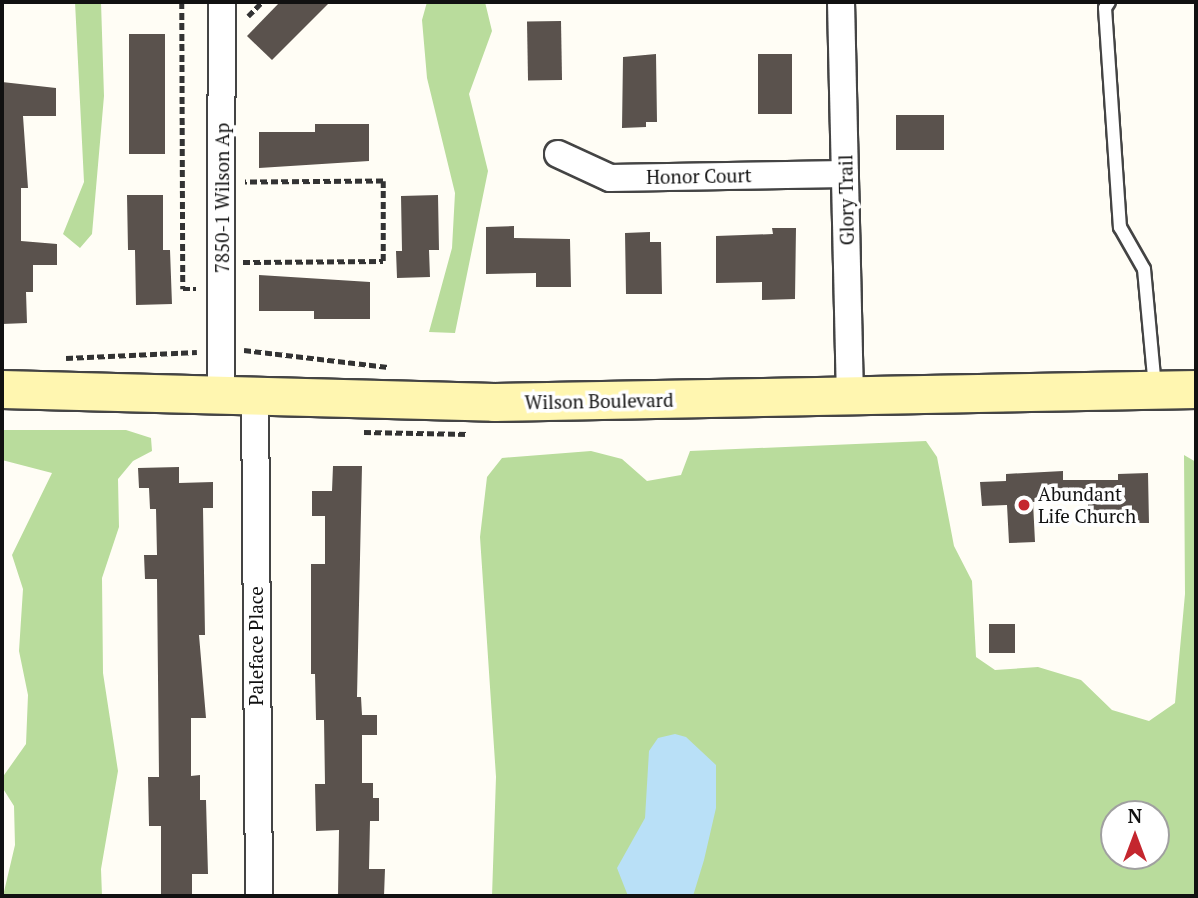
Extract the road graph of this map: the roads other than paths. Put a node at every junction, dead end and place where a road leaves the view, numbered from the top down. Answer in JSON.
{"nodes":[{"id":1,"x":222,"y":2,"type":"edge"},
{"id":2,"x":841,"y":2,"type":"edge"},
{"id":3,"x":1109,"y":2,"type":"edge"},
{"id":4,"x":558,"y":154,"type":"dead end"},
{"id":5,"x":845,"y":174,"type":"junction"},
{"id":6,"x":2,"y":389,"type":"edge"},
{"id":7,"x":1196,"y":389,"type":"edge"},
{"id":8,"x":1156,"y":390,"type":"junction"},
{"id":9,"x":238,"y":394,"type":"junction"},
{"id":10,"x":850,"y":398,"type":"junction"},
{"id":11,"x":259,"y":896,"type":"edge"}],
"edges":[{"from":1,"to":9,"type":"street","name":"7850-1 Wilson Ap"},
{"from":2,"to":5,"type":"street","name":"Glory Trail"},
{"from":3,"to":8,"type":"lane"},
{"from":4,"to":5,"type":"street","name":"Honor Court"},
{"from":5,"to":10,"type":"street","name":"Glory Trail"},
{"from":6,"to":9,"type":"main road","name":"Wilson Boulevard"},
{"from":7,"to":8,"type":"main road","name":"Wilson Boulevard"},
{"from":8,"to":10,"type":"main road","name":"Wilson Boulevard"},
{"from":9,"to":10,"type":"main road","name":"Wilson Boulevard"},
{"from":9,"to":11,"type":"street","name":"Paleface Place"}]}
